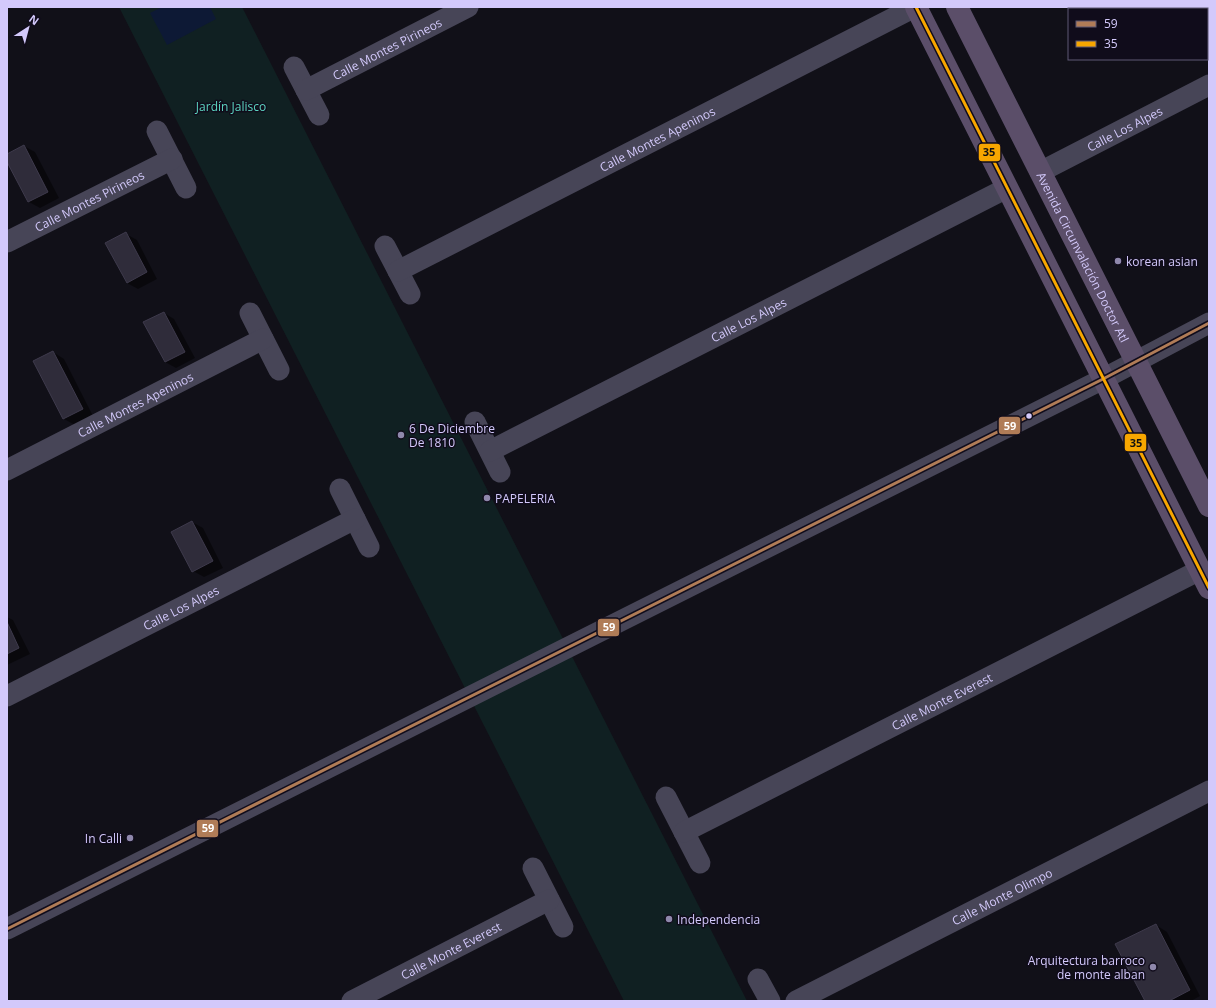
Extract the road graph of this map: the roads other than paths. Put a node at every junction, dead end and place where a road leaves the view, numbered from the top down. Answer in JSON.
{"nodes":[{"id":1,"x":468,"y":7,"type":"edge"},
{"id":2,"x":916,"y":7,"type":"edge"},
{"id":3,"x":957,"y":7,"type":"edge"},
{"id":4,"x":294,"y":67,"type":"dead end"},
{"id":5,"x":1209,"y":85,"type":"edge"},
{"id":6,"x":306,"y":90,"type":"junction"},
{"id":7,"x":319,"y":116,"type":"dead end"},
{"id":8,"x":157,"y":131,"type":"dead end"},
{"id":9,"x":172,"y":158,"type":"junction"},
{"id":10,"x":1040,"y":172,"type":"junction"},
{"id":11,"x":186,"y":188,"type":"dead end"},
{"id":12,"x":1007,"y":188,"type":"junction"},
{"id":13,"x":7,"y":242,"type":"edge"},
{"id":14,"x":385,"y":246,"type":"dead end"},
{"id":15,"x":398,"y":271,"type":"junction"},
{"id":16,"x":410,"y":294,"type":"dead end"},
{"id":17,"x":250,"y":313,"type":"dead end"},
{"id":18,"x":1209,"y":323,"type":"edge"},
{"id":19,"x":263,"y":339,"type":"junction"},
{"id":20,"x":1135,"y":361,"type":"junction"},
{"id":21,"x":279,"y":370,"type":"dead end"},
{"id":22,"x":1103,"y":379,"type":"junction"},
{"id":23,"x":475,"y":422,"type":"dead end"},
{"id":24,"x":490,"y":450,"type":"junction"},
{"id":25,"x":7,"y":470,"type":"edge"},
{"id":26,"x":500,"y":472,"type":"dead end"},
{"id":27,"x":340,"y":489,"type":"dead end"},
{"id":28,"x":1209,"y":506,"type":"edge"},
{"id":29,"x":355,"y":519,"type":"junction"},
{"id":30,"x":370,"y":547,"type":"dead end"},
{"id":31,"x":1204,"y":579,"type":"edge"},
{"id":32,"x":7,"y":696,"type":"edge"},
{"id":33,"x":1209,"y":791,"type":"edge"},
{"id":34,"x":666,"y":798,"type":"dead end"},
{"id":35,"x":684,"y":832,"type":"junction"},
{"id":36,"x":700,"y":863,"type":"dead end"},
{"id":37,"x":533,"y":868,"type":"dead end"},
{"id":38,"x":549,"y":900,"type":"junction"},
{"id":39,"x":563,"y":927,"type":"dead end"},
{"id":40,"x":7,"y":929,"type":"edge"},
{"id":41,"x":758,"y":979,"type":"dead end"},
{"id":42,"x":352,"y":1001,"type":"edge"},
{"id":43,"x":770,"y":1001,"type":"edge"},
{"id":44,"x":796,"y":1001,"type":"edge"}],
"edges":[{"from":1,"to":6,"type":"street","name":"Calle Montes Pirineos"},
{"from":2,"to":12,"type":"main road"},
{"from":2,"to":15,"type":"street","name":"Calle Montes Apeninos"},
{"from":3,"to":10,"type":"main road","name":"Avenida Circunvalación Doctor Atl"},
{"from":4,"to":6,"type":"street"},
{"from":5,"to":10,"type":"street","name":"Calle Los Alpes"},
{"from":6,"to":7,"type":"street"},
{"from":8,"to":9,"type":"street"},
{"from":9,"to":11,"type":"street"},
{"from":9,"to":13,"type":"street","name":"Calle Montes Pirineos"},
{"from":10,"to":20,"type":"main road","name":"Avenida Circunvalación Doctor Atl"},
{"from":12,"to":22,"type":"main road"},
{"from":12,"to":24,"type":"street","name":"Calle Los Alpes"},
{"from":14,"to":15,"type":"street"},
{"from":15,"to":16,"type":"street"},
{"from":17,"to":19,"type":"street"},
{"from":18,"to":20,"type":"street"},
{"from":19,"to":21,"type":"street"},
{"from":19,"to":25,"type":"street","name":"Calle Montes Apeninos"},
{"from":20,"to":22,"type":"street"},
{"from":20,"to":28,"type":"main road","name":"Avenida Circunvalación Doctor Atl"},
{"from":22,"to":31,"type":"main road"},
{"from":22,"to":40,"type":"street"},
{"from":23,"to":24,"type":"street"},
{"from":24,"to":26,"type":"street"},
{"from":27,"to":29,"type":"street"},
{"from":29,"to":30,"type":"street"},
{"from":29,"to":32,"type":"street","name":"Calle Los Alpes"},
{"from":31,"to":35,"type":"street","name":"Calle Monte Everest"},
{"from":33,"to":44,"type":"street","name":"Calle Monte Olimpo"},
{"from":34,"to":35,"type":"street"},
{"from":35,"to":36,"type":"street"},
{"from":37,"to":38,"type":"street"},
{"from":38,"to":39,"type":"street"},
{"from":38,"to":42,"type":"street","name":"Calle Monte Everest"},
{"from":41,"to":43,"type":"street"}]}
